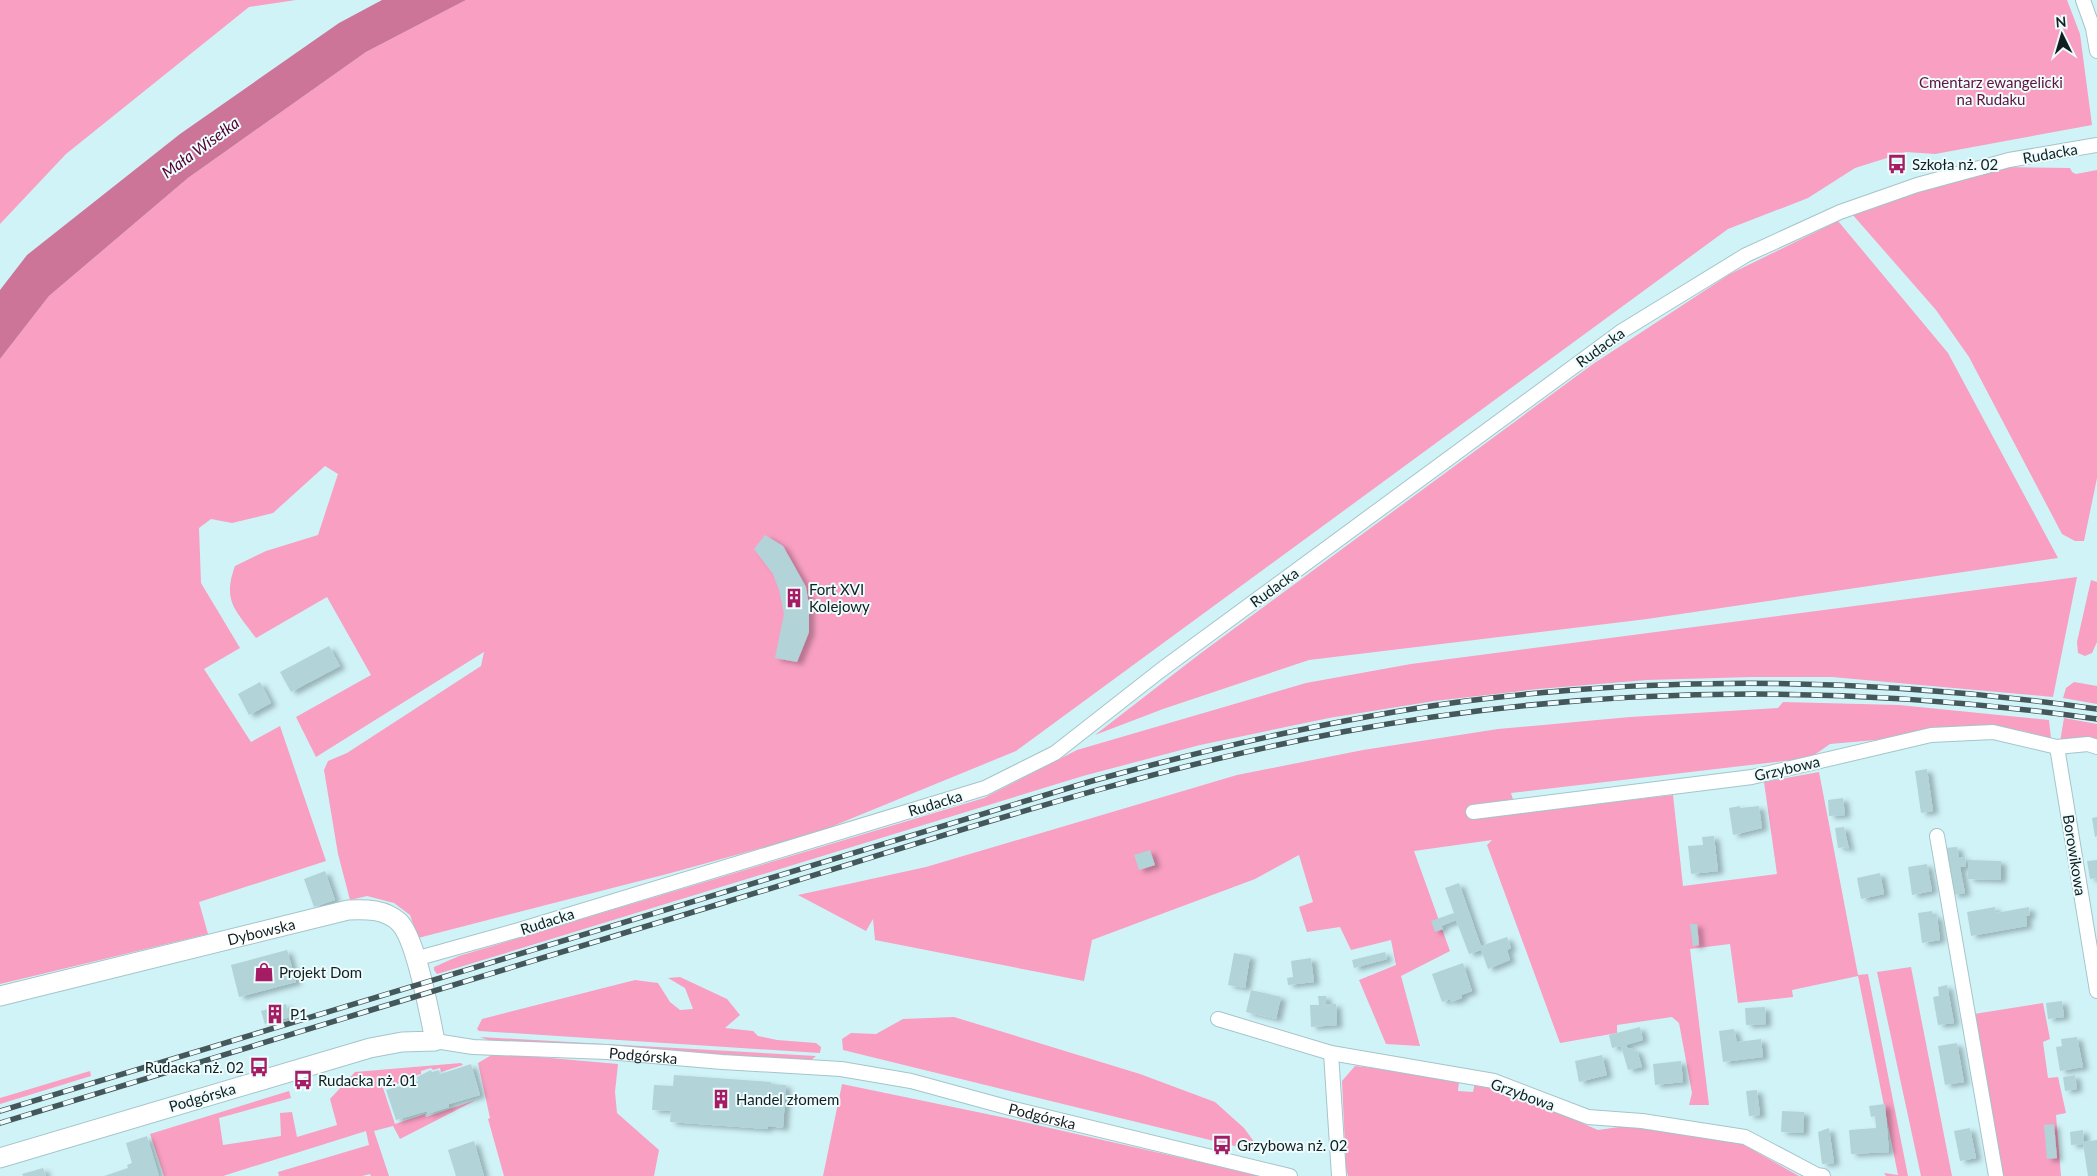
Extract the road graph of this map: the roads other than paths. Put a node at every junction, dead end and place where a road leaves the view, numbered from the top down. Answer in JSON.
{"nodes":[{"id":1,"x":2083,"y":0,"type":"edge"},
{"id":2,"x":2097,"y":51,"type":"edge"},
{"id":3,"x":2097,"y":145,"type":"edge"},
{"id":4,"x":2058,"y":747,"type":"junction"},
{"id":5,"x":2097,"y":747,"type":"edge"},
{"id":6,"x":1473,"y":812,"type":"dead end"},
{"id":7,"x":1937,"y":836,"type":"dead end"},
{"id":8,"x":416,"y":958,"type":"junction"},
{"id":9,"x":2097,"y":991,"type":"edge"},
{"id":10,"x":0,"y":996,"type":"edge"},
{"id":11,"x":1218,"y":1019,"type":"dead end"},
{"id":12,"x":435,"y":1040,"type":"junction"},
{"id":13,"x":1332,"y":1053,"type":"junction"},
{"id":14,"x":0,"y":1158,"type":"edge"},
{"id":15,"x":1290,"y":1176,"type":"edge"},
{"id":16,"x":1339,"y":1176,"type":"edge"},
{"id":17,"x":1823,"y":1176,"type":"edge"},
{"id":18,"x":1996,"y":1176,"type":"edge"}],
"edges":[{"from":1,"to":2,"type":"street"},
{"from":3,"to":8,"type":"street","name":"Rudacka"},
{"from":4,"to":5,"type":"street","name":"Grzybowa"},
{"from":4,"to":6,"type":"street","name":"Grzybowa"},
{"from":4,"to":9,"type":"street","name":"Borowikowa"},
{"from":7,"to":18,"type":"street"},
{"from":8,"to":10,"type":"street","name":"Dybowska"},
{"from":8,"to":12,"type":"street","name":"Dybowska"},
{"from":11,"to":13,"type":"street","name":"Grzybowa"},
{"from":12,"to":14,"type":"street","name":"Podgórska"},
{"from":12,"to":15,"type":"street","name":"Podgórska"},
{"from":13,"to":16,"type":"street"},
{"from":13,"to":17,"type":"street","name":"Grzybowa"}]}
